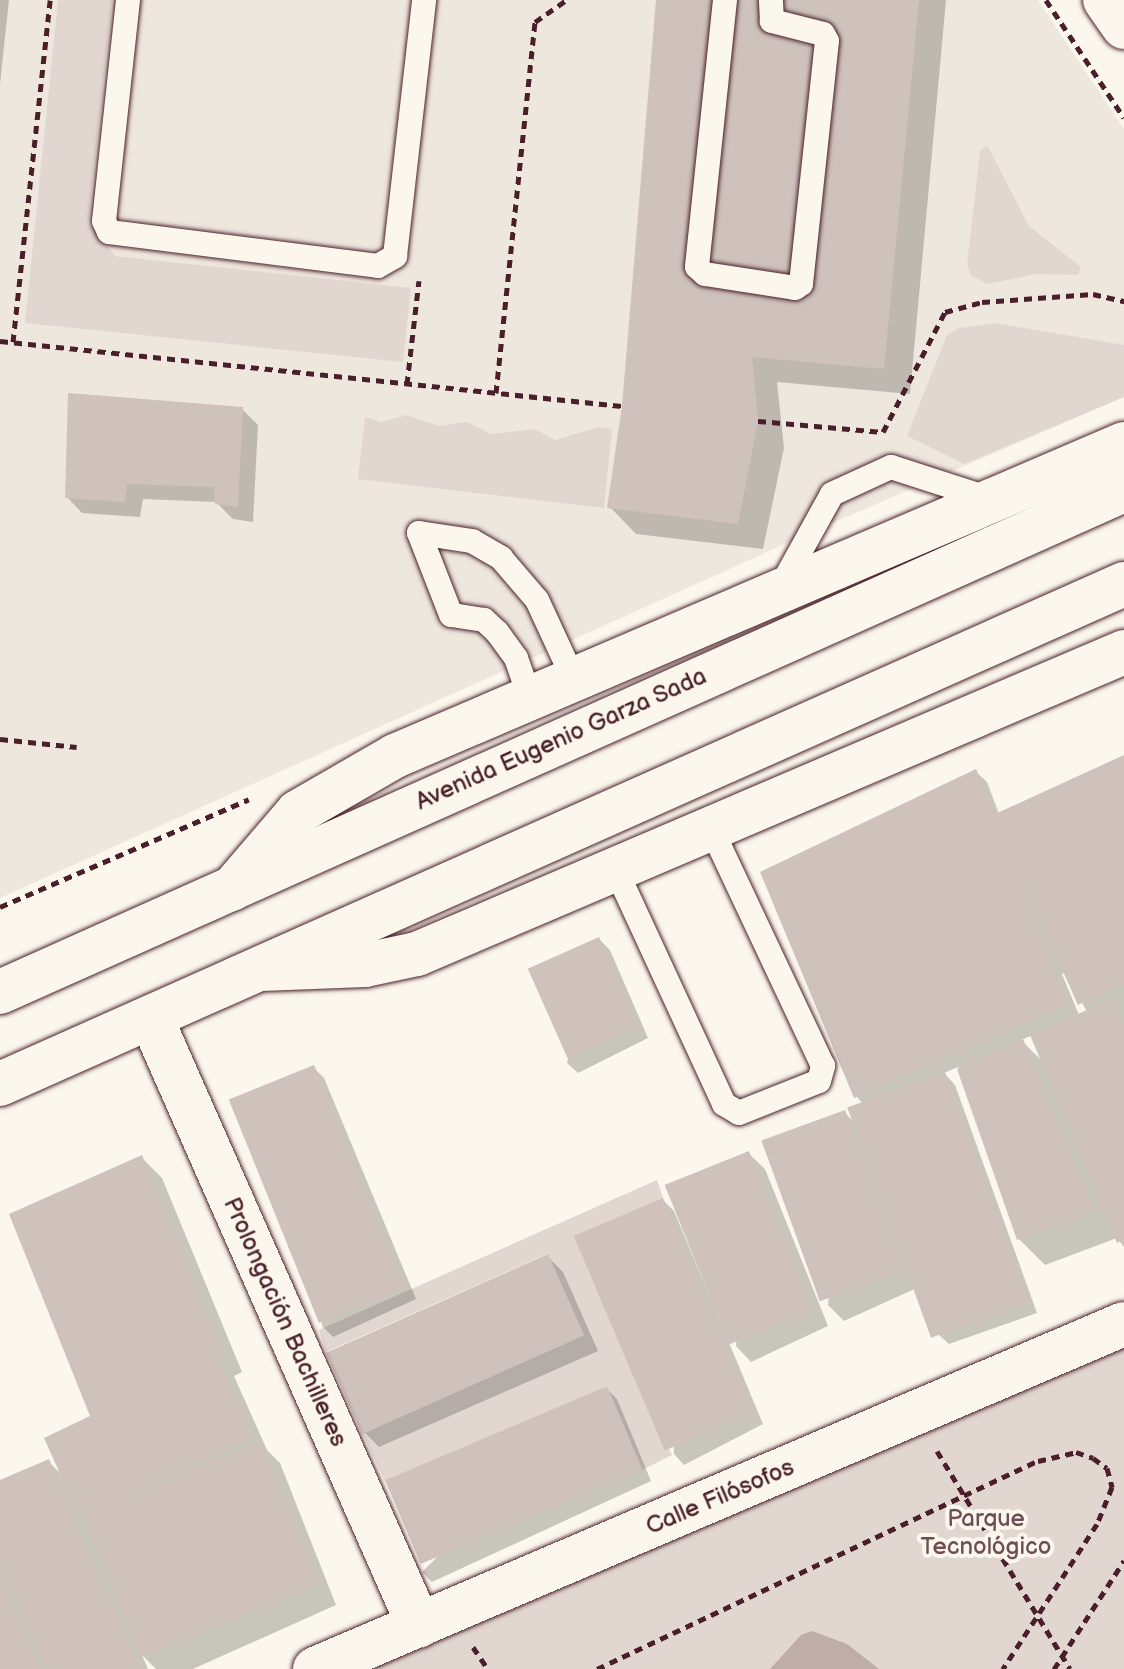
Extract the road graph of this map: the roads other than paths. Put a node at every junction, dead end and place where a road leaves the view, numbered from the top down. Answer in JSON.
{"nodes":[{"id":1,"x":128,"y":0,"type":"edge"},
{"id":2,"x":424,"y":0,"type":"edge"},
{"id":3,"x":725,"y":0,"type":"edge"},
{"id":4,"x":771,"y":0,"type":"edge"},
{"id":5,"x":1105,"y":0,"type":"edge"},
{"id":6,"x":1124,"y":27,"type":"edge"},
{"id":7,"x":1124,"y":444,"type":"edge"},
{"id":8,"x":1124,"y":490,"type":"edge"},
{"id":9,"x":990,"y":499,"type":"junction"},
{"id":10,"x":1124,"y":584,"type":"edge"},
{"id":11,"x":780,"y":588,"type":"junction"},
{"id":12,"x":1124,"y":652,"type":"edge"},
{"id":13,"x":573,"y":678,"type":"junction"},
{"id":14,"x":530,"y":698,"type":"junction"},
{"id":15,"x":711,"y":828,"type":"junction"},
{"id":16,"x":615,"y":868,"type":"junction"},
{"id":17,"x":232,"y":889,"type":"junction"},
{"id":18,"x":261,"y":969,"type":"junction"},
{"id":19,"x":0,"y":992,"type":"edge"},
{"id":20,"x":151,"y":1018,"type":"junction"},
{"id":21,"x":0,"y":1084,"type":"edge"},
{"id":22,"x":1124,"y":1324,"type":"edge"},
{"id":23,"x":419,"y":1626,"type":"junction"},
{"id":24,"x":315,"y":1669,"type":"edge"}],
"edges":[{"from":1,"to":2,"type":"lane"},
{"from":3,"to":4,"type":"lane"},
{"from":5,"to":6,"type":"main road"},
{"from":7,"to":9,"type":"main road"},
{"from":8,"to":17,"type":"main road","name":"Avenida Eugenio Garza Sada"},
{"from":9,"to":11,"type":"main road"},
{"from":9,"to":11,"type":"lane"},
{"from":10,"to":18,"type":"main road"},
{"from":11,"to":13,"type":"main road"},
{"from":12,"to":15,"type":"main road"},
{"from":13,"to":14,"type":"main road"},
{"from":13,"to":14,"type":"lane"},
{"from":14,"to":17,"type":"main road"},
{"from":15,"to":16,"type":"main road"},
{"from":15,"to":16,"type":"lane"},
{"from":16,"to":18,"type":"main road"},
{"from":17,"to":19,"type":"main road","name":"Avenida Eugenio Garza Sada"},
{"from":18,"to":20,"type":"main road"},
{"from":20,"to":21,"type":"main road"},
{"from":20,"to":23,"type":"main road","name":"Prolongación Bachilleres"},
{"from":22,"to":23,"type":"main road","name":"Calle Filósofos"},
{"from":23,"to":24,"type":"main road","name":"Calle Filósofos"}]}
